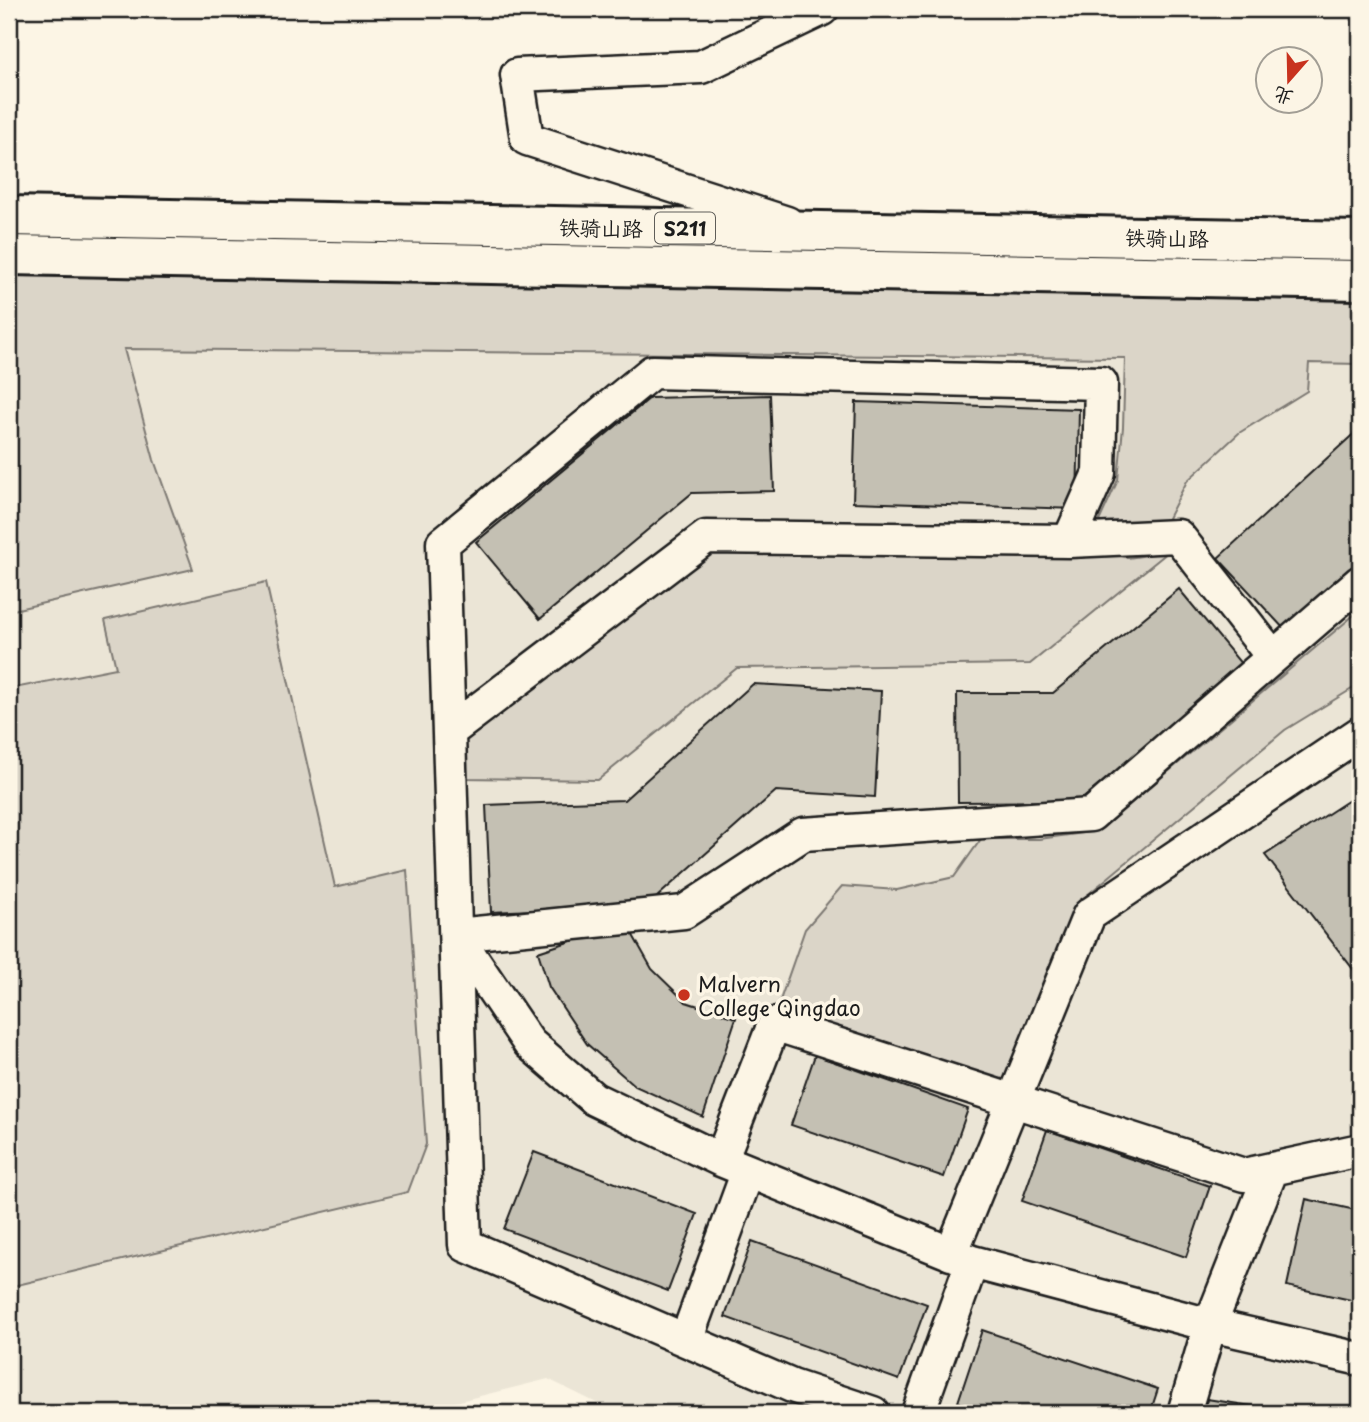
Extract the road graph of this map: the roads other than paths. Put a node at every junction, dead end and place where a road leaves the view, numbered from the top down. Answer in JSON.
{"nodes":[{"id":1,"x":822,"y":9,"type":"edge"},
{"id":2,"x":9,"y":216,"type":"edge"},
{"id":3,"x":808,"y":230,"type":"junction"},
{"id":4,"x":1360,"y":241,"type":"edge"},
{"id":5,"x":9,"y":255,"type":"edge"},
{"id":6,"x":1360,"y":280,"type":"edge"},
{"id":7,"x":1069,"y":541,"type":"junction"},
{"id":8,"x":1360,"y":582,"type":"edge"},
{"id":9,"x":1273,"y":657,"type":"junction"},
{"id":10,"x":449,"y":732,"type":"junction"},
{"id":11,"x":1360,"y":733,"type":"edge"},
{"id":12,"x":456,"y":935,"type":"junction"},
{"id":13,"x":1014,"y":1101,"type":"junction"},
{"id":14,"x":1360,"y":1150,"type":"edge"},
{"id":15,"x":734,"y":1165,"type":"junction"},
{"id":16,"x":1272,"y":1169,"type":"junction"},
{"id":17,"x":961,"y":1258,"type":"junction"},
{"id":18,"x":1210,"y":1325,"type":"junction"},
{"id":19,"x":686,"y":1340,"type":"junction"},
{"id":20,"x":1360,"y":1359,"type":"edge"},
{"id":21,"x":873,"y":1413,"type":"edge"},
{"id":22,"x":918,"y":1413,"type":"edge"},
{"id":23,"x":1184,"y":1413,"type":"edge"}],
"edges":[{"from":1,"to":3,"type":"street"},
{"from":2,"to":3,"type":"main road","name":"铁骑山路","number":"S211"},
{"from":3,"to":4,"type":"main road","name":"铁骑山路","number":"S211"},
{"from":5,"to":6,"type":"main road","name":"铁骑山路","number":"S211"},
{"from":7,"to":9,"type":"street"},
{"from":7,"to":10,"type":"street"},
{"from":7,"to":10,"type":"street"},
{"from":8,"to":9,"type":"street"},
{"from":9,"to":12,"type":"street"},
{"from":10,"to":12,"type":"street"},
{"from":11,"to":13,"type":"street"},
{"from":12,"to":15,"type":"street"},
{"from":12,"to":19,"type":"street"},
{"from":13,"to":15,"type":"street"},
{"from":13,"to":16,"type":"street"},
{"from":13,"to":17,"type":"street"},
{"from":14,"to":16,"type":"street"},
{"from":15,"to":17,"type":"street"},
{"from":15,"to":19,"type":"street"},
{"from":16,"to":18,"type":"street"},
{"from":17,"to":18,"type":"street"},
{"from":17,"to":22,"type":"street"},
{"from":18,"to":20,"type":"street"},
{"from":18,"to":23,"type":"street"},
{"from":19,"to":21,"type":"street"}]}
